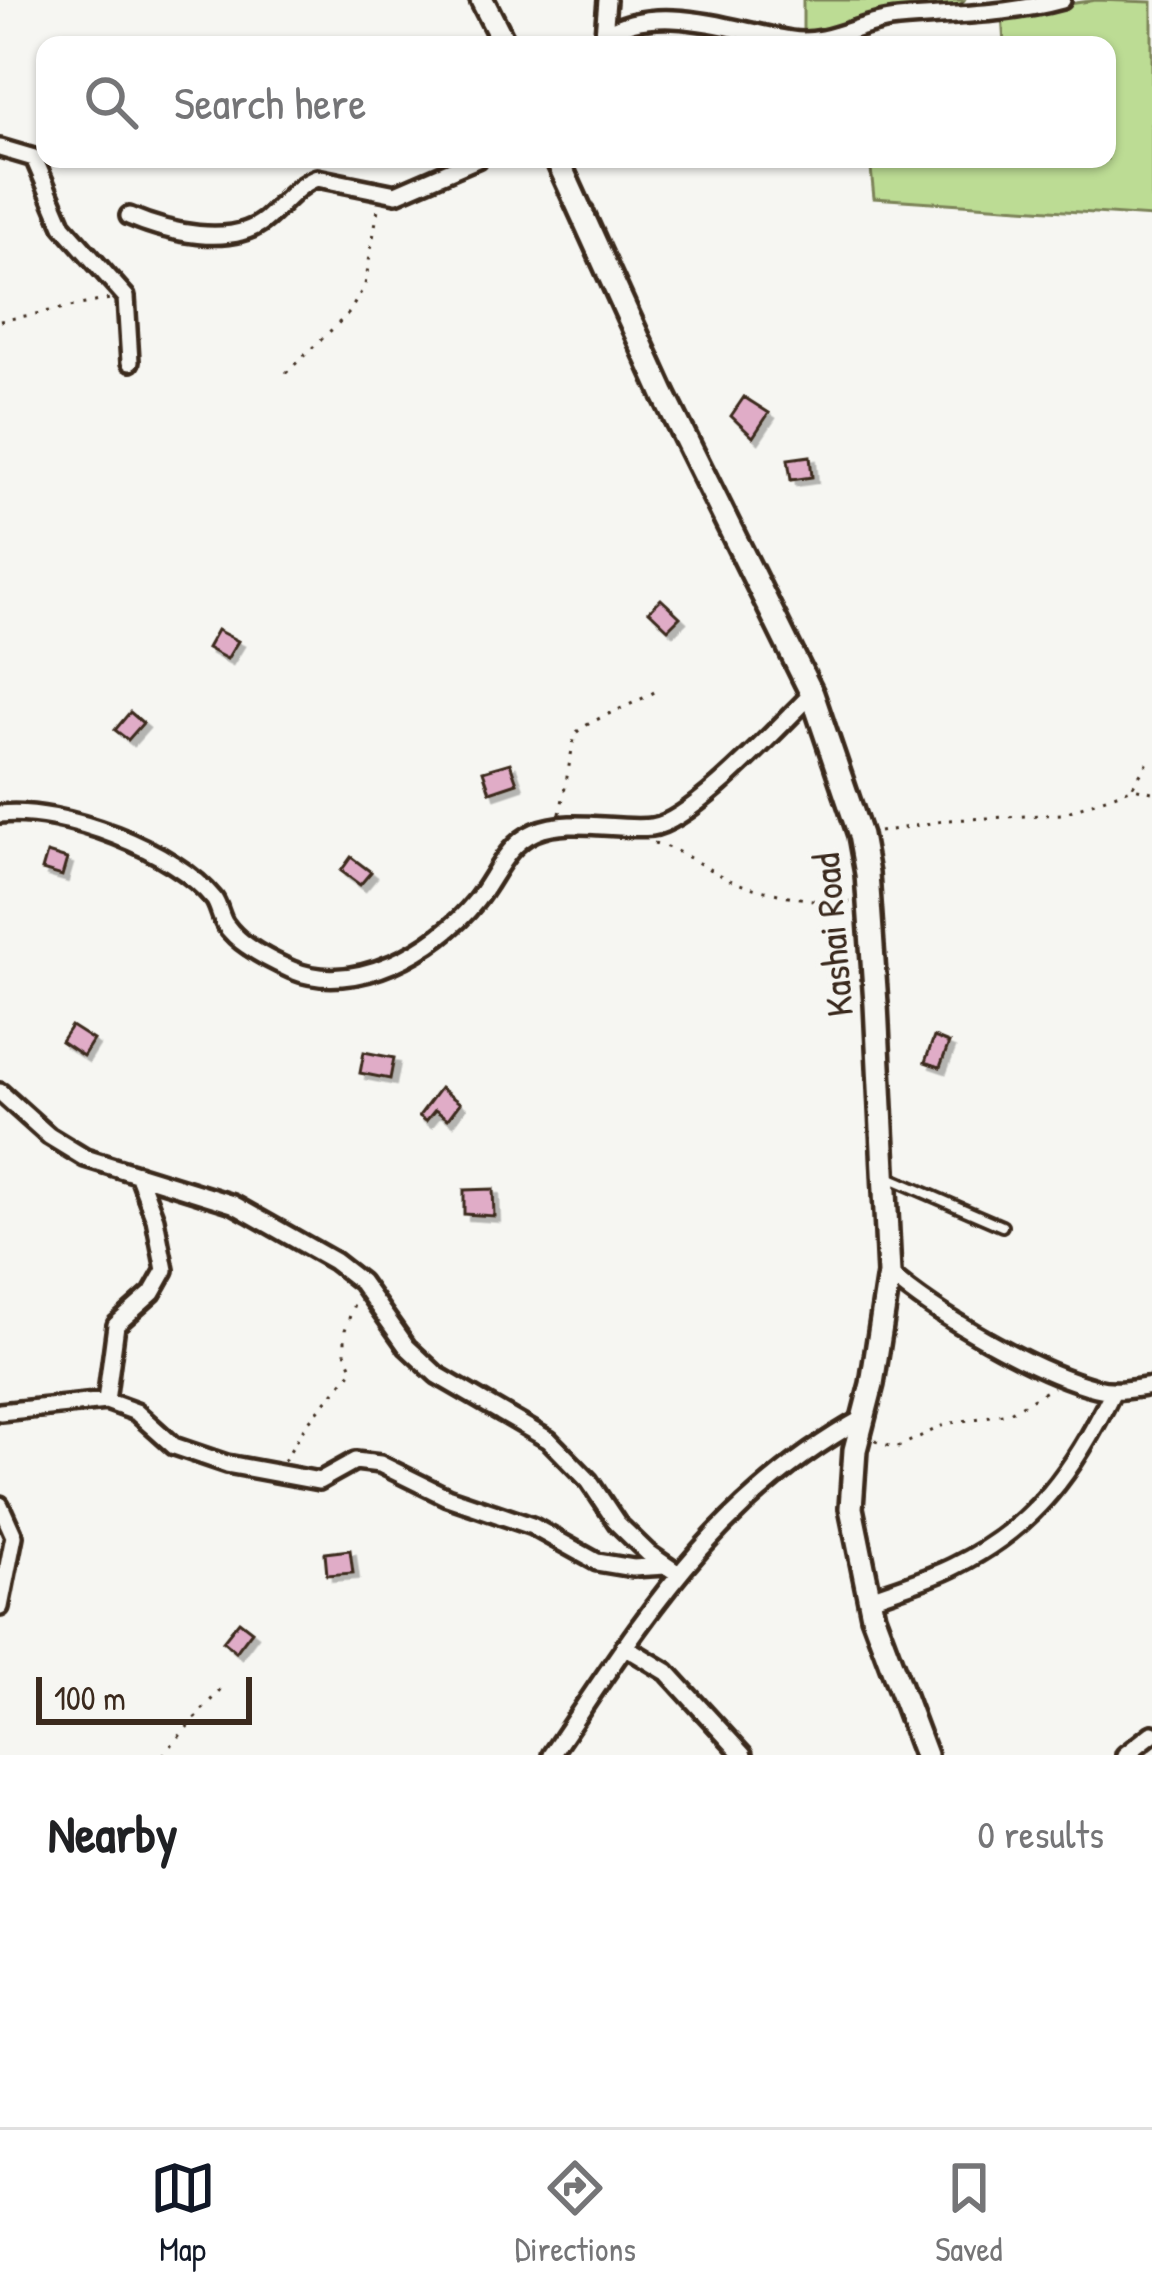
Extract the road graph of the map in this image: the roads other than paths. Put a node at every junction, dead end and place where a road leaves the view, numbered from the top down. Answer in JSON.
{"nodes":[{"id":1,"x":482,"y":0,"type":"edge"},
{"id":2,"x":607,"y":0,"type":"edge"},
{"id":3,"x":1062,"y":0,"type":"edge"},
{"id":4,"x":500,"y":36,"type":"edge"},
{"id":5,"x":601,"y":36,"type":"edge"},
{"id":6,"x":606,"y":36,"type":"edge"},
{"id":7,"x":771,"y":36,"type":"edge"},
{"id":8,"x":837,"y":36,"type":"edge"},
{"id":9,"x":0,"y":148,"type":"edge"},
{"id":10,"x":36,"y":163,"type":"edge"},
{"id":11,"x":38,"y":168,"type":"edge"},
{"id":12,"x":458,"y":168,"type":"edge"},
{"id":13,"x":561,"y":168,"type":"edge"},
{"id":14,"x":129,"y":216,"type":"dead end"},
{"id":15,"x":130,"y":362,"type":"dead end"},
{"id":16,"x":812,"y":694,"type":"junction"},
{"id":17,"x":0,"y":814,"type":"edge"},
{"id":18,"x":0,"y":1092,"type":"edge"},
{"id":19,"x":138,"y":1174,"type":"junction"},
{"id":20,"x":885,"y":1175,"type":"junction"},
{"id":21,"x":1002,"y":1226,"type":"dead end"},
{"id":22,"x":889,"y":1274,"type":"junction"},
{"id":23,"x":1152,"y":1386,"type":"edge"},
{"id":24,"x":1113,"y":1390,"type":"junction"},
{"id":25,"x":106,"y":1401,"type":"junction"},
{"id":26,"x":0,"y":1412,"type":"edge"},
{"id":27,"x":864,"y":1422,"type":"junction"},
{"id":28,"x":0,"y":1505,"type":"edge"},
{"id":29,"x":672,"y":1569,"type":"junction"},
{"id":30,"x":868,"y":1599,"type":"junction"},
{"id":31,"x":0,"y":1607,"type":"edge"},
{"id":32,"x":624,"y":1646,"type":"junction"},
{"id":33,"x":1152,"y":1734,"type":"edge"},
{"id":34,"x":551,"y":1755,"type":"edge"},
{"id":35,"x":743,"y":1755,"type":"edge"},
{"id":36,"x":925,"y":1755,"type":"edge"},
{"id":37,"x":1125,"y":1755,"type":"edge"}],
"edges":[{"from":1,"to":4,"type":"street"},
{"from":2,"to":5,"type":"street"},
{"from":3,"to":8,"type":"street"},
{"from":6,"to":7,"type":"street"},
{"from":9,"to":10,"type":"street"},
{"from":11,"to":15,"type":"street"},
{"from":12,"to":14,"type":"street"},
{"from":13,"to":16,"type":"street","name":"Kashai Road"},
{"from":16,"to":17,"type":"street"},
{"from":16,"to":20,"type":"street","name":"Kashai Road"},
{"from":18,"to":19,"type":"street"},
{"from":19,"to":25,"type":"street"},
{"from":19,"to":29,"type":"street"},
{"from":20,"to":21,"type":"lane"},
{"from":20,"to":22,"type":"street","name":"Kashai Road"},
{"from":22,"to":24,"type":"street"},
{"from":22,"to":27,"type":"street","name":"Kashai Road"},
{"from":23,"to":24,"type":"street"},
{"from":24,"to":30,"type":"street"},
{"from":25,"to":26,"type":"street"},
{"from":25,"to":29,"type":"street"},
{"from":27,"to":29,"type":"street"},
{"from":27,"to":30,"type":"street","name":"Kashai Road"},
{"from":28,"to":31,"type":"street"},
{"from":29,"to":32,"type":"street"},
{"from":30,"to":36,"type":"street","name":"Kashai Road"},
{"from":32,"to":34,"type":"street"},
{"from":32,"to":35,"type":"street"},
{"from":33,"to":37,"type":"street"}]}
